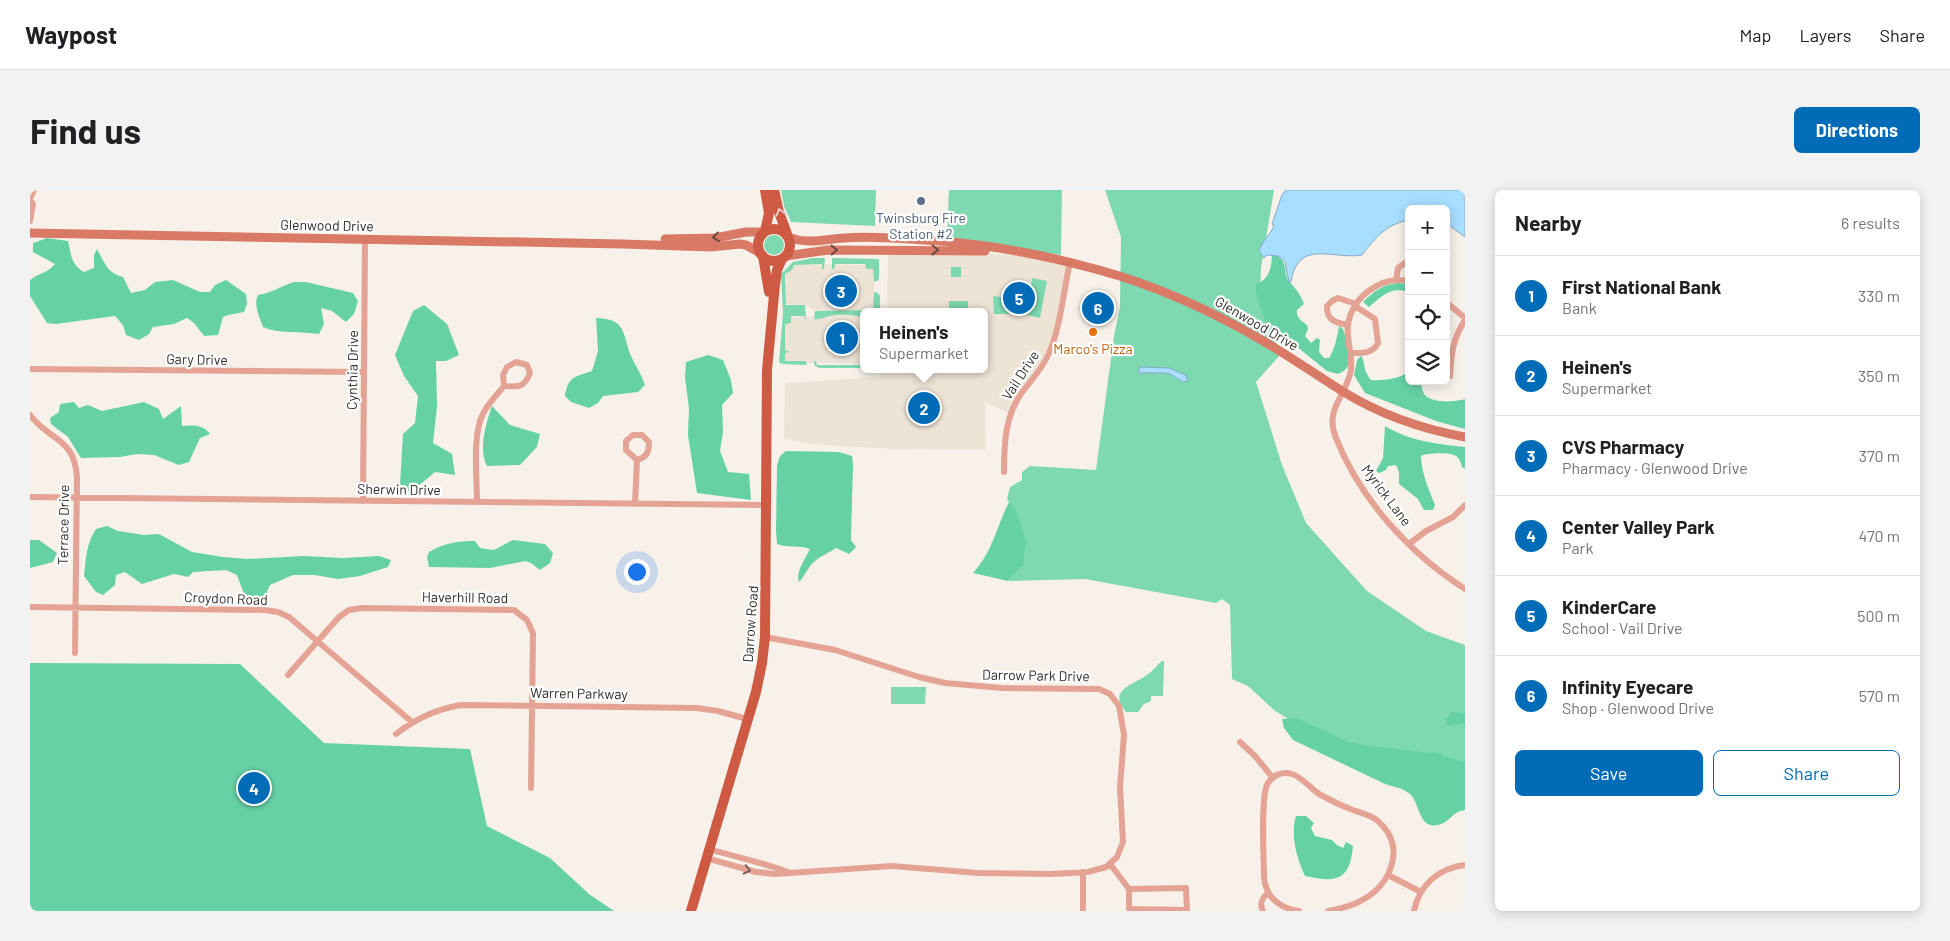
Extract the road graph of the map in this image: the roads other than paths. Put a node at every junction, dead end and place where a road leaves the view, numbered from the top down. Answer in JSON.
{"nodes":[{"id":1,"x":34,"y":190,"type":"edge"},
{"id":2,"x":765,"y":190,"type":"edge"},
{"id":3,"x":774,"y":190,"type":"edge"},
{"id":4,"x":30,"y":200,"type":"edge"},
{"id":5,"x":30,"y":221,"type":"edge"},
{"id":6,"x":765,"y":231,"type":"junction"},
{"id":7,"x":30,"y":233,"type":"edge"},
{"id":8,"x":788,"y":235,"type":"junction"},
{"id":9,"x":365,"y":240,"type":"junction"},
{"id":10,"x":622,"y":244,"type":"junction"},
{"id":11,"x":1027,"y":254,"type":"junction"},
{"id":12,"x":762,"y":255,"type":"junction"},
{"id":13,"x":784,"y":258,"type":"junction"},
{"id":14,"x":1070,"y":262,"type":"junction"},
{"id":15,"x":1405,"y":263,"type":"edge"},
{"id":16,"x":1396,"y":280,"type":"junction"},
{"id":17,"x":1405,"y":281,"type":"edge"},
{"id":18,"x":1356,"y":305,"type":"junction"},
{"id":19,"x":1450,"y":306,"type":"edge"},
{"id":20,"x":1465,"y":319,"type":"edge"},
{"id":21,"x":1348,"y":325,"type":"junction"},
{"id":22,"x":771,"y":329,"type":"junction"},
{"id":23,"x":1351,"y":354,"type":"junction"},
{"id":24,"x":30,"y":369,"type":"edge"},
{"id":25,"x":364,"y":372,"type":"junction"},
{"id":26,"x":1450,"y":376,"type":"dead end"},
{"id":27,"x":504,"y":386,"type":"junction"},
{"id":28,"x":1343,"y":392,"type":"junction"},
{"id":29,"x":30,"y":416,"type":"edge"},
{"id":30,"x":1465,"y":438,"type":"edge"},
{"id":31,"x":637,"y":460,"type":"dead end"},
{"id":32,"x":1004,"y":472,"type":"dead end"},
{"id":33,"x":30,"y":497,"type":"edge"},
{"id":34,"x":76,"y":497,"type":"junction"},
{"id":35,"x":363,"y":501,"type":"junction"},
{"id":36,"x":477,"y":502,"type":"junction"},
{"id":37,"x":635,"y":504,"type":"junction"},
{"id":38,"x":767,"y":505,"type":"junction"},
{"id":39,"x":1465,"y":505,"type":"edge"},
{"id":40,"x":1409,"y":544,"type":"junction"},
{"id":41,"x":1465,"y":589,"type":"edge"},
{"id":42,"x":30,"y":607,"type":"edge"},
{"id":43,"x":75,"y":608,"type":"junction"},
{"id":44,"x":765,"y":637,"type":"junction"},
{"id":45,"x":318,"y":641,"type":"junction"},
{"id":46,"x":74,"y":654,"type":"dead end"},
{"id":47,"x":288,"y":675,"type":"dead end"},
{"id":48,"x":532,"y":704,"type":"junction"},
{"id":49,"x":747,"y":719,"type":"junction"},
{"id":50,"x":412,"y":722,"type":"junction"},
{"id":51,"x":396,"y":734,"type":"dead end"},
{"id":52,"x":1240,"y":742,"type":"dead end"},
{"id":53,"x":1273,"y":778,"type":"junction"},
{"id":54,"x":531,"y":788,"type":"dead end"},
{"id":55,"x":708,"y":853,"type":"junction"},
{"id":56,"x":1110,"y":864,"type":"junction"},
{"id":57,"x":1465,"y":865,"type":"edge"},
{"id":58,"x":1083,"y":872,"type":"junction"},
{"id":59,"x":1388,"y":875,"type":"junction"},
{"id":60,"x":1129,"y":889,"type":"junction"},
{"id":61,"x":1421,"y":892,"type":"junction"},
{"id":62,"x":1268,"y":893,"type":"junction"},
{"id":63,"x":1283,"y":909,"type":"edge"},
{"id":64,"x":691,"y":911,"type":"edge"},
{"id":65,"x":1083,"y":911,"type":"edge"},
{"id":66,"x":1263,"y":911,"type":"edge"},
{"id":67,"x":1299,"y":911,"type":"edge"},
{"id":68,"x":1328,"y":911,"type":"edge"},
{"id":69,"x":1414,"y":911,"type":"edge"}],
"edges":[{"from":1,"to":4,"type":"street"},
{"from":2,"to":6,"type":"main road"},
{"from":8,"to":3,"type":"main road","one_way":true},
{"from":4,"to":5,"type":"street"},
{"from":6,"to":8,"type":"main road"},
{"from":6,"to":10,"type":"street","name":"Glenwood Drive","one_way":true},
{"from":6,"to":12,"type":"main road"},
{"from":7,"to":9,"type":"street","name":"Glenwood Drive"},
{"from":8,"to":11,"type":"street","name":"Glenwood Drive"},
{"from":8,"to":13,"type":"main road"},
{"from":9,"to":10,"type":"street","name":"Glenwood Drive"},
{"from":9,"to":25,"type":"street","name":"Cynthia Drive"},
{"from":10,"to":12,"type":"street","name":"Glenwood Drive"},
{"from":13,"to":11,"type":"street","name":"Glenwood Drive","one_way":true},
{"from":11,"to":14,"type":"street","name":"Glenwood Drive"},
{"from":12,"to":13,"type":"main road"},
{"from":12,"to":22,"type":"main road","name":"Darrow Road"},
{"from":13,"to":22,"type":"main road","name":"Darrow Road"},
{"from":14,"to":28,"type":"street","name":"Glenwood Drive"},
{"from":14,"to":32,"type":"street","name":"Vail Drive"},
{"from":15,"to":16,"type":"street"},
{"from":16,"to":17,"type":"street"},
{"from":16,"to":18,"type":"street"},
{"from":18,"to":21,"type":"street"},
{"from":18,"to":21,"type":"street"},
{"from":18,"to":23,"type":"street"},
{"from":19,"to":20,"type":"street"},
{"from":20,"to":26,"type":"street"},
{"from":21,"to":23,"type":"street","name":"Myrick Lane"},
{"from":22,"to":38,"type":"main road","name":"Darrow Road"},
{"from":23,"to":28,"type":"street","name":"Myrick Lane"},
{"from":24,"to":25,"type":"street","name":"Gary Drive"},
{"from":25,"to":35,"type":"street","name":"Cynthia Drive"},
{"from":27,"to":27,"type":"street"},
{"from":27,"to":36,"type":"street"},
{"from":28,"to":30,"type":"street","name":"Glenwood Drive"},
{"from":28,"to":40,"type":"street","name":"Myrick Lane"},
{"from":29,"to":34,"type":"street","name":"Terrace Drive"},
{"from":31,"to":37,"type":"street"},
{"from":33,"to":34,"type":"street","name":"Sherwin Drive"},
{"from":34,"to":35,"type":"street","name":"Sherwin Drive"},
{"from":34,"to":43,"type":"street","name":"Terrace Drive"},
{"from":35,"to":36,"type":"street","name":"Sherwin Drive"},
{"from":36,"to":37,"type":"street","name":"Sherwin Drive"},
{"from":37,"to":38,"type":"street","name":"Sherwin Drive"},
{"from":38,"to":44,"type":"main road","name":"Darrow Road"},
{"from":39,"to":40,"type":"street"},
{"from":40,"to":41,"type":"street","name":"Myrick Lane"},
{"from":42,"to":43,"type":"street","name":"Croydon Road"},
{"from":43,"to":45,"type":"street","name":"Croydon Road"},
{"from":43,"to":46,"type":"street","name":"Terrace Drive"},
{"from":44,"to":49,"type":"main road","name":"Darrow Road"},
{"from":44,"to":56,"type":"street","name":"Darrow Park Drive"},
{"from":45,"to":47,"type":"street","name":"Haverhill Road"},
{"from":45,"to":48,"type":"street","name":"Haverhill Road"},
{"from":45,"to":50,"type":"street","name":"Croydon Road"},
{"from":48,"to":49,"type":"street","name":"Warren Parkway"},
{"from":48,"to":50,"type":"street","name":"Warren Parkway"},
{"from":48,"to":54,"type":"street","name":"Haverhill Road"},
{"from":49,"to":55,"type":"main road","name":"Darrow Road"},
{"from":50,"to":51,"type":"street","name":"Warren Parkway"},
{"from":52,"to":53,"type":"street"},
{"from":53,"to":59,"type":"street"},
{"from":53,"to":62,"type":"street"},
{"from":55,"to":58,"type":"street"},
{"from":55,"to":64,"type":"main road","name":"Darrow Road"},
{"from":56,"to":58,"type":"street"},
{"from":56,"to":60,"type":"street"},
{"from":57,"to":61,"type":"street"},
{"from":58,"to":65,"type":"street"},
{"from":59,"to":61,"type":"street"},
{"from":59,"to":68,"type":"street"},
{"from":60,"to":60,"type":"street"},
{"from":61,"to":69,"type":"street"},
{"from":62,"to":63,"type":"street"},
{"from":62,"to":66,"type":"street"},
{"from":63,"to":67,"type":"street"}]}
